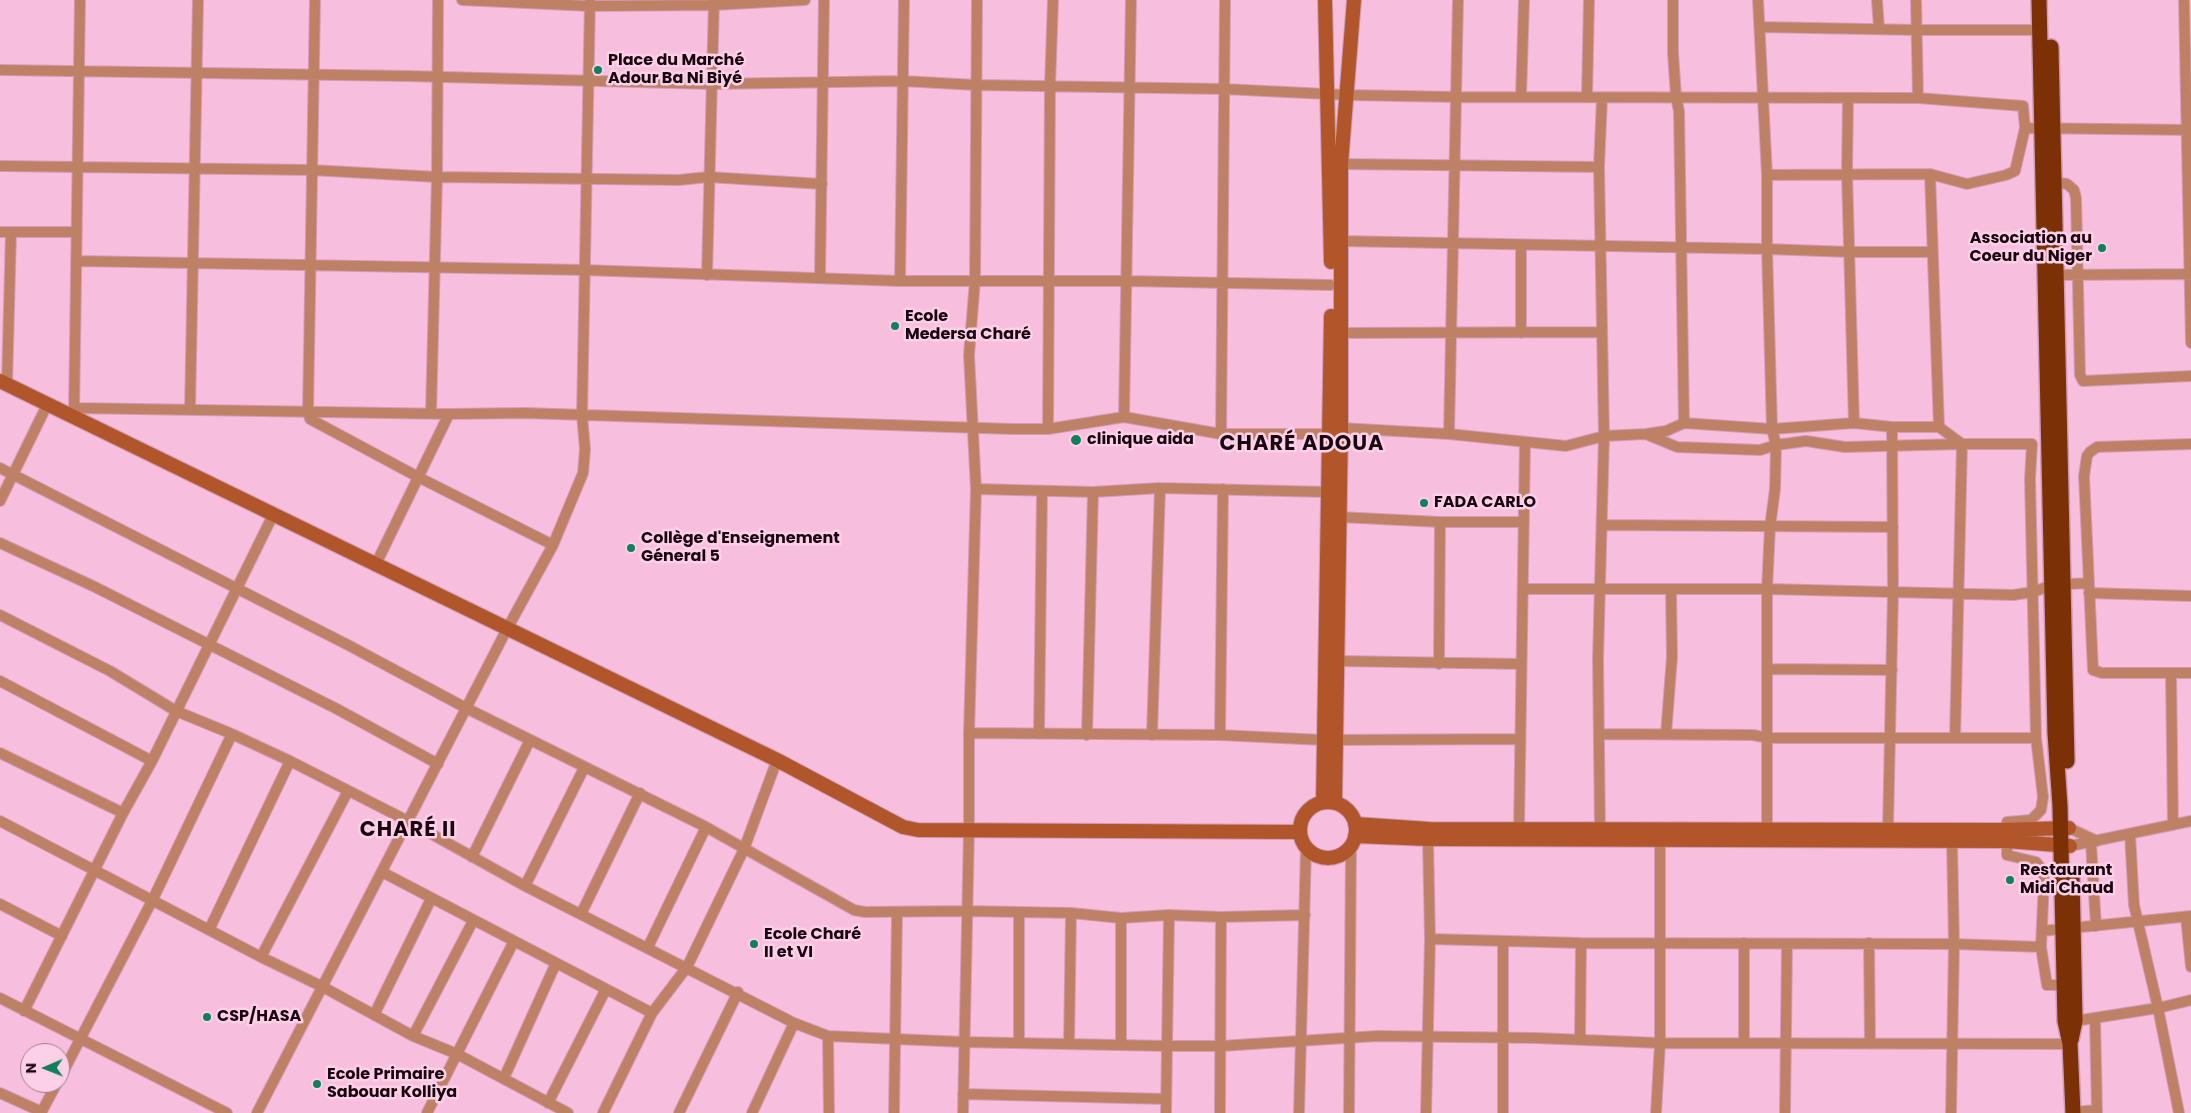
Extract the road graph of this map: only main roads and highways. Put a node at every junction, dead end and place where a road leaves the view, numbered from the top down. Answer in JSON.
{"nodes":[{"id":1,"x":2039,"y":0,"type":"edge"},
{"id":2,"x":2050,"y":0,"type":"edge"},
{"id":3,"x":2047,"y":128,"type":"junction"},
{"id":4,"x":2057,"y":584,"type":"junction"},
{"id":5,"x":2068,"y":929,"type":"junction"},
{"id":6,"x":2070,"y":1044,"type":"junction"},
{"id":7,"x":2073,"y":1113,"type":"edge"}],
"edges":[{"from":1,"to":3,"type":"highway"},
{"from":2,"to":3,"type":"highway"},
{"from":3,"to":4,"type":"highway"},
{"from":3,"to":4,"type":"highway"},
{"from":4,"to":5,"type":"highway"},
{"from":5,"to":6,"type":"highway"},
{"from":5,"to":6,"type":"highway"},
{"from":6,"to":7,"type":"highway"}]}
